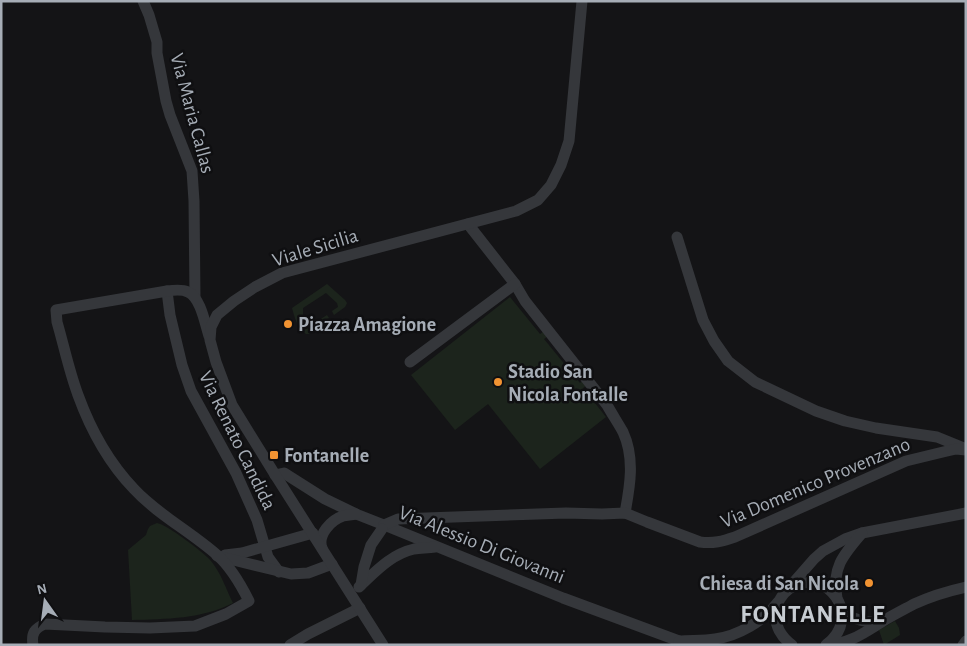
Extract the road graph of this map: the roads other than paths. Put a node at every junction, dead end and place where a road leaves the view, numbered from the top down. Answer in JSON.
{"nodes":[{"id":1,"x":143,"y":1,"type":"edge"},
{"id":2,"x":582,"y":1,"type":"edge"},
{"id":3,"x":468,"y":224,"type":"junction"},
{"id":4,"x":677,"y":237,"type":"dead end"},
{"id":5,"x":515,"y":284,"type":"junction"},
{"id":6,"x":168,"y":291,"type":"junction"},
{"id":7,"x":195,"y":297,"type":"junction"},
{"id":8,"x":210,"y":340,"type":"junction"},
{"id":9,"x":410,"y":362,"type":"dead end"},
{"id":10,"x":965,"y":449,"type":"edge"},
{"id":11,"x":275,"y":475,"type":"junction"},
{"id":12,"x":626,"y":513,"type":"junction"},
{"id":13,"x":966,"y":513,"type":"edge"},
{"id":14,"x":356,"y":514,"type":"junction"},
{"id":15,"x":383,"y":527,"type":"junction"},
{"id":16,"x":313,"y":533,"type":"junction"},
{"id":17,"x":862,"y":533,"type":"junction"},
{"id":18,"x":265,"y":546,"type":"junction"},
{"id":19,"x":435,"y":546,"type":"junction"},
{"id":20,"x":322,"y":548,"type":"junction"},
{"id":21,"x":218,"y":556,"type":"junction"},
{"id":22,"x":332,"y":564,"type":"junction"},
{"id":23,"x":279,"y":572,"type":"junction"},
{"id":24,"x":361,"y":585,"type":"junction"},
{"id":25,"x":966,"y":587,"type":"edge"},
{"id":26,"x":784,"y":594,"type":"junction"},
{"id":27,"x":353,"y":596,"type":"junction"},
{"id":28,"x":837,"y":598,"type":"junction"},
{"id":29,"x":360,"y":608,"type":"junction"},
{"id":30,"x":842,"y":613,"type":"junction"},
{"id":31,"x":882,"y":622,"type":"junction"},
{"id":32,"x":966,"y":641,"type":"edge"},
{"id":33,"x":682,"y":643,"type":"edge"},
{"id":34,"x":827,"y":644,"type":"edge"},
{"id":35,"x":33,"y":645,"type":"edge"},
{"id":36,"x":290,"y":645,"type":"edge"},
{"id":37,"x":383,"y":645,"type":"edge"},
{"id":38,"x":792,"y":645,"type":"edge"},
{"id":39,"x":962,"y":645,"type":"edge"}],
"edges":[{"from":1,"to":7,"type":"street","name":"Via Maria Callas"},
{"from":2,"to":3,"type":"street","name":"Viale Sicilia"},
{"from":3,"to":5,"type":"street"},
{"from":3,"to":8,"type":"street","name":"Viale Sicilia"},
{"from":4,"to":10,"type":"street"},
{"from":5,"to":9,"type":"street"},
{"from":5,"to":12,"type":"street"},
{"from":6,"to":7,"type":"street"},
{"from":6,"to":18,"type":"street","name":"Via Renato Candida"},
{"from":6,"to":21,"type":"street"},
{"from":7,"to":8,"type":"street"},
{"from":8,"to":11,"type":"street"},
{"from":10,"to":12,"type":"street","name":"Via Domenico Provenzano"},
{"from":11,"to":14,"type":"street","name":"Via Alessio Di Giovanni"},
{"from":11,"to":16,"type":"street"},
{"from":12,"to":15,"type":"street","name":"Via Domenico Provenzano"},
{"from":13,"to":17,"type":"street"},
{"from":14,"to":15,"type":"street","name":"Via Alessio Di Giovanni"},
{"from":14,"to":20,"type":"street"},
{"from":15,"to":19,"type":"street","name":"Via Alessio Di Giovanni"},
{"from":15,"to":24,"type":"street"},
{"from":16,"to":18,"type":"street"},
{"from":16,"to":20,"type":"street"},
{"from":17,"to":26,"type":"street"},
{"from":17,"to":28,"type":"street"},
{"from":18,"to":21,"type":"street"},
{"from":18,"to":23,"type":"street","name":"Via Renato Candida"},
{"from":19,"to":24,"type":"street"},
{"from":19,"to":33,"type":"street","name":"Via Alessio Di Giovanni"},
{"from":20,"to":22,"type":"street"},
{"from":21,"to":23,"type":"street"},
{"from":21,"to":35,"type":"street"},
{"from":22,"to":23,"type":"street"},
{"from":22,"to":27,"type":"street"},
{"from":24,"to":27,"type":"street"},
{"from":25,"to":31,"type":"street"},
{"from":26,"to":28,"type":"street","name":"Via Alessio Di Giovanni"},
{"from":26,"to":33,"type":"street","name":"Via Alessio Di Giovanni"},
{"from":26,"to":38,"type":"street"},
{"from":27,"to":29,"type":"street"},
{"from":28,"to":30,"type":"street"},
{"from":29,"to":36,"type":"street"},
{"from":29,"to":37,"type":"street"},
{"from":30,"to":31,"type":"street"},
{"from":30,"to":34,"type":"street"},
{"from":31,"to":34,"type":"street"},
{"from":32,"to":39,"type":"street"}]}
